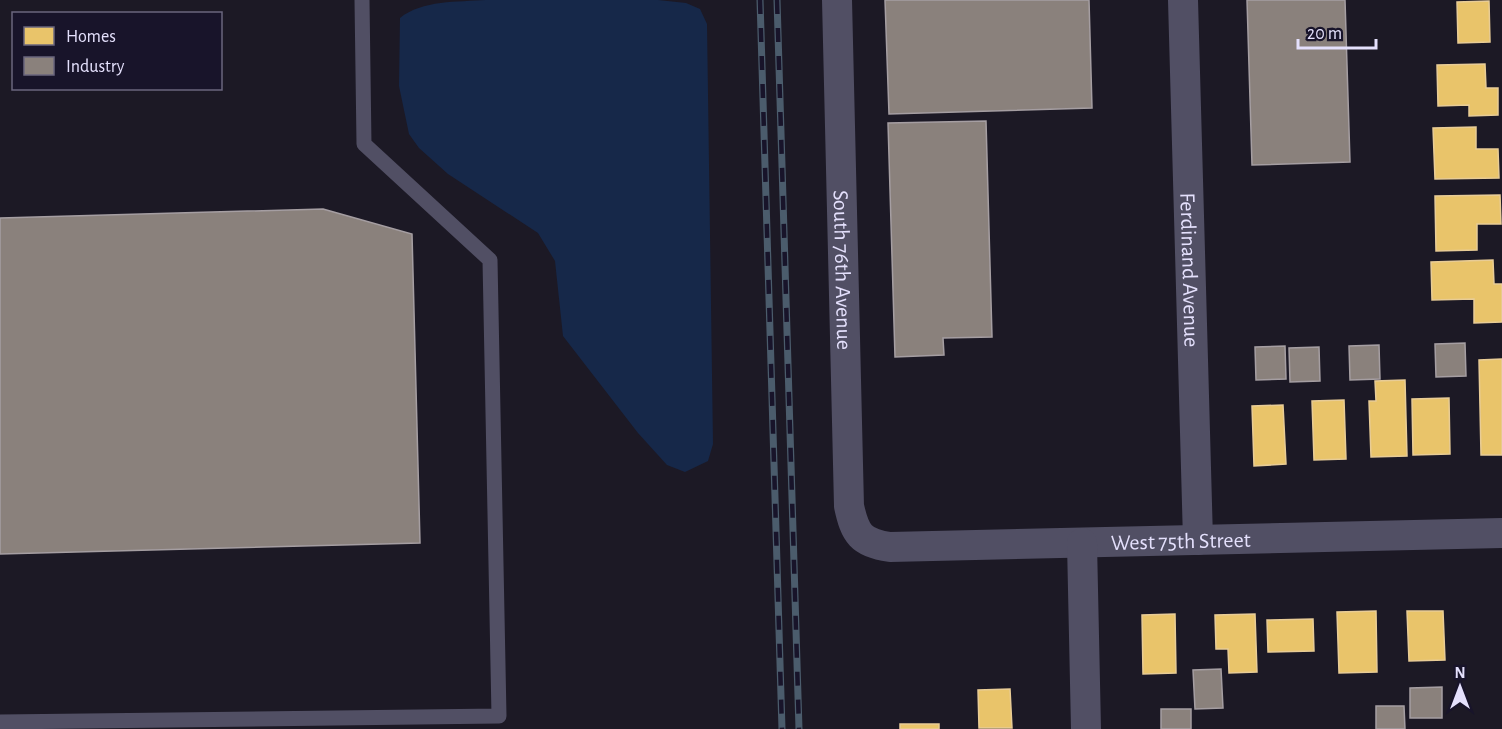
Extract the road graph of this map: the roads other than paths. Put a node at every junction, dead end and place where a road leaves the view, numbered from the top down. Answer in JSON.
{"nodes":[{"id":1,"x":362,"y":0,"type":"edge"},
{"id":2,"x":837,"y":0,"type":"edge"},
{"id":3,"x":1183,"y":0,"type":"edge"},
{"id":4,"x":1502,"y":533,"type":"edge"},
{"id":5,"x":861,"y":537,"type":"joint"},
{"id":6,"x":1198,"y":540,"type":"junction"},
{"id":7,"x":1082,"y":543,"type":"junction"},
{"id":8,"x":0,"y":722,"type":"edge"},
{"id":9,"x":1086,"y":729,"type":"edge"}],
"edges":[{"from":1,"to":8,"type":"lane"},
{"from":2,"to":5,"type":"street","name":"South 76th Avenue"},
{"from":3,"to":6,"type":"street","name":"Ferdinand Avenue"},
{"from":4,"to":6,"type":"street","name":"West 75th Street"},
{"from":5,"to":7,"type":"street","name":"West 75th Street"},
{"from":6,"to":7,"type":"street","name":"West 75th Street"},
{"from":7,"to":9,"type":"street"}]}
